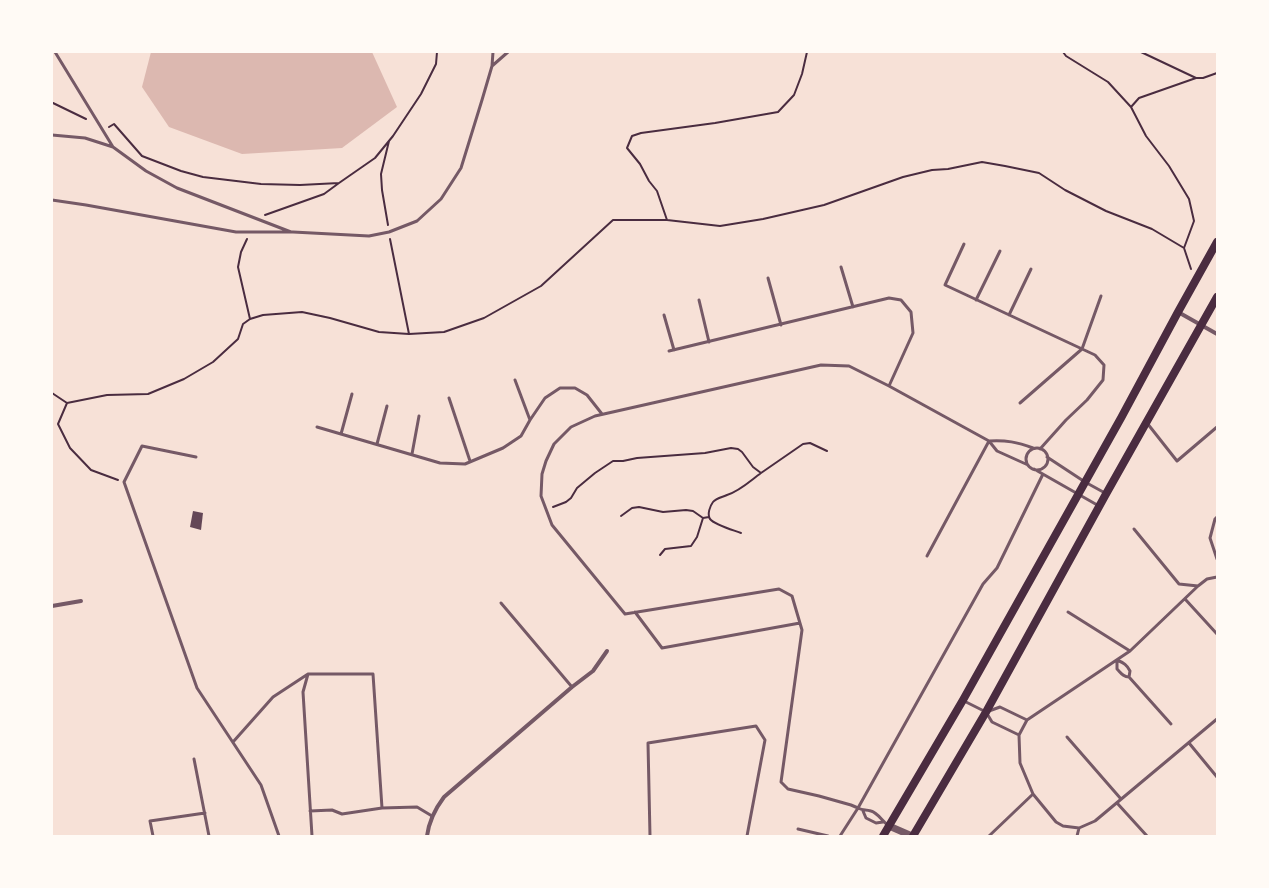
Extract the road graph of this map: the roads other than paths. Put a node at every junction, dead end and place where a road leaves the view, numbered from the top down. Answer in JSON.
{"nodes":[{"id":1,"x":55,"y":52,"type":"edge"},
{"id":2,"x":493,"y":52,"type":"edge"},
{"id":3,"x":508,"y":52,"type":"edge"},
{"id":4,"x":492,"y":66,"type":"junction"},
{"id":5,"x":52,"y":135,"type":"edge"},
{"id":6,"x":113,"y":147,"type":"junction"},
{"id":7,"x":52,"y":200,"type":"edge"},
{"id":8,"x":293,"y":232,"type":"junction"},
{"id":9,"x":1217,"y":242,"type":"edge"},
{"id":10,"x":964,"y":244,"type":"dead end"},
{"id":11,"x":1000,"y":251,"type":"dead end"},
{"id":12,"x":841,"y":267,"type":"dead end"},
{"id":13,"x":1031,"y":269,"type":"dead end"},
{"id":14,"x":768,"y":278,"type":"dead end"},
{"id":15,"x":1102,"y":296,"type":"dead end"},
{"id":16,"x":1217,"y":297,"type":"edge"},
{"id":17,"x":698,"y":300,"type":"dead end"},
{"id":18,"x":976,"y":300,"type":"junction"},
{"id":19,"x":853,"y":307,"type":"junction"},
{"id":20,"x":1178,"y":312,"type":"junction"},
{"id":21,"x":664,"y":315,"type":"dead end"},
{"id":22,"x":1009,"y":315,"type":"junction"},
{"id":23,"x":781,"y":325,"type":"junction"},
{"id":24,"x":1201,"y":325,"type":"junction"},
{"id":25,"x":1217,"y":334,"type":"edge"},
{"id":26,"x":709,"y":342,"type":"junction"},
{"id":27,"x":1082,"y":349,"type":"junction"},
{"id":28,"x":674,"y":350,"type":"junction"},
{"id":29,"x":669,"y":351,"type":"dead end"},
{"id":30,"x":515,"y":380,"type":"dead end"},
{"id":31,"x":889,"y":386,"type":"junction"},
{"id":32,"x":352,"y":394,"type":"dead end"},
{"id":33,"x":448,"y":398,"type":"dead end"},
{"id":34,"x":1020,"y":403,"type":"dead end"},
{"id":35,"x":387,"y":406,"type":"dead end"},
{"id":36,"x":602,"y":414,"type":"junction"},
{"id":37,"x":419,"y":416,"type":"dead end"},
{"id":38,"x":530,"y":420,"type":"junction"},
{"id":39,"x":1147,"y":423,"type":"junction"},
{"id":40,"x":318,"y":426,"type":"dead end"},
{"id":41,"x":1217,"y":427,"type":"edge"},
{"id":42,"x":341,"y":434,"type":"junction"},
{"id":43,"x":988,"y":442,"type":"junction"},
{"id":44,"x":377,"y":444,"type":"junction"},
{"id":45,"x":1034,"y":448,"type":"junction"},
{"id":46,"x":1040,"y":449,"type":"junction"},
{"id":47,"x":412,"y":454,"type":"junction"},
{"id":48,"x":196,"y":457,"type":"dead end"},
{"id":49,"x":1047,"y":457,"type":"junction"},
{"id":50,"x":470,"y":461,"type":"junction"},
{"id":51,"x":1028,"y":465,"type":"junction"},
{"id":52,"x":1034,"y":469,"type":"junction"},
{"id":53,"x":1043,"y":474,"type":"junction"},
{"id":54,"x":1085,"y":482,"type":"junction"},
{"id":55,"x":1078,"y":494,"type":"junction"},
{"id":56,"x":1106,"y":494,"type":"junction"},
{"id":57,"x":1100,"y":506,"type":"junction"},
{"id":58,"x":1217,"y":517,"type":"edge"},
{"id":59,"x":1134,"y":529,"type":"dead end"},
{"id":60,"x":927,"y":556,"type":"dead end"},
{"id":61,"x":1217,"y":559,"type":"edge"},
{"id":62,"x":1217,"y":577,"type":"edge"},
{"id":63,"x":1198,"y":586,"type":"junction"},
{"id":64,"x":1185,"y":599,"type":"junction"},
{"id":65,"x":81,"y":601,"type":"dead end"},
{"id":66,"x":501,"y":603,"type":"dead end"},
{"id":67,"x":52,"y":606,"type":"edge"},
{"id":68,"x":635,"y":612,"type":"junction"},
{"id":69,"x":1068,"y":612,"type":"dead end"},
{"id":70,"x":800,"y":623,"type":"junction"},
{"id":71,"x":1217,"y":634,"type":"edge"},
{"id":72,"x":607,"y":651,"type":"dead end"},
{"id":73,"x":1130,"y":651,"type":"junction"},
{"id":74,"x":1117,"y":660,"type":"junction"},
{"id":75,"x":308,"y":674,"type":"junction"},
{"id":76,"x":1129,"y":677,"type":"junction"},
{"id":77,"x":572,"y":687,"type":"junction"},
{"id":78,"x":963,"y":700,"type":"junction"},
{"id":79,"x":986,"y":712,"type":"junction"},
{"id":80,"x":1217,"y":719,"type":"edge"},
{"id":81,"x":1027,"y":720,"type":"junction"},
{"id":82,"x":1171,"y":724,"type":"dead end"},
{"id":83,"x":1019,"y":735,"type":"junction"},
{"id":84,"x":1067,"y":736,"type":"dead end"},
{"id":85,"x":233,"y":742,"type":"junction"},
{"id":86,"x":1189,"y":743,"type":"junction"},
{"id":87,"x":194,"y":759,"type":"dead end"},
{"id":88,"x":1217,"y":777,"type":"edge"},
{"id":89,"x":1033,"y":794,"type":"junction"},
{"id":90,"x":1121,"y":799,"type":"junction"},
{"id":91,"x":1117,"y":803,"type":"junction"},
{"id":92,"x":382,"y":808,"type":"junction"},
{"id":93,"x":858,"y":808,"type":"junction"},
{"id":94,"x":310,"y":811,"type":"junction"},
{"id":95,"x":863,"y":811,"type":"junction"},
{"id":96,"x":205,"y":813,"type":"junction"},
{"id":97,"x":432,"y":816,"type":"junction"},
{"id":98,"x":886,"y":824,"type":"junction"},
{"id":99,"x":1078,"y":828,"type":"junction"},
{"id":100,"x":798,"y":830,"type":"dead end"},
{"id":101,"x":153,"y":836,"type":"edge"},
{"id":102,"x":209,"y":836,"type":"edge"},
{"id":103,"x":279,"y":836,"type":"edge"},
{"id":104,"x":312,"y":836,"type":"edge"},
{"id":105,"x":427,"y":836,"type":"edge"},
{"id":106,"x":650,"y":836,"type":"edge"},
{"id":107,"x":747,"y":836,"type":"edge"},
{"id":108,"x":828,"y":836,"type":"edge"},
{"id":109,"x":840,"y":836,"type":"edge"},
{"id":110,"x":883,"y":836,"type":"edge"},
{"id":111,"x":912,"y":836,"type":"edge"},
{"id":112,"x":989,"y":836,"type":"edge"},
{"id":113,"x":1077,"y":836,"type":"edge"},
{"id":114,"x":1147,"y":836,"type":"edge"}],
"edges":[{"from":1,"to":6,"type":"lane"},
{"from":2,"to":4,"type":"lane"},
{"from":3,"to":4,"type":"lane"},
{"from":4,"to":8,"type":"lane"},
{"from":5,"to":6,"type":"lane"},
{"from":6,"to":8,"type":"lane"},
{"from":7,"to":8,"type":"lane"},
{"from":9,"to":20,"type":"main road"},
{"from":10,"to":18,"type":"lane"},
{"from":11,"to":18,"type":"lane"},
{"from":12,"to":19,"type":"lane"},
{"from":13,"to":22,"type":"lane"},
{"from":14,"to":23,"type":"lane"},
{"from":15,"to":27,"type":"lane"},
{"from":16,"to":24,"type":"main road"},
{"from":17,"to":26,"type":"lane"},
{"from":18,"to":22,"type":"lane"},
{"from":19,"to":23,"type":"lane"},
{"from":19,"to":31,"type":"lane"},
{"from":20,"to":24,"type":"street"},
{"from":20,"to":54,"type":"main road"},
{"from":21,"to":28,"type":"lane"},
{"from":22,"to":27,"type":"lane"},
{"from":23,"to":26,"type":"lane"},
{"from":24,"to":25,"type":"street"},
{"from":24,"to":39,"type":"main road"},
{"from":26,"to":28,"type":"lane"},
{"from":27,"to":34,"type":"lane"},
{"from":27,"to":46,"type":"lane"},
{"from":28,"to":29,"type":"lane"},
{"from":30,"to":38,"type":"lane"},
{"from":31,"to":36,"type":"lane"},
{"from":31,"to":43,"type":"lane"},
{"from":32,"to":42,"type":"lane"},
{"from":33,"to":50,"type":"lane"},
{"from":35,"to":44,"type":"lane"},
{"from":36,"to":38,"type":"lane"},
{"from":36,"to":68,"type":"lane"},
{"from":37,"to":47,"type":"lane"},
{"from":38,"to":50,"type":"lane"},
{"from":39,"to":41,"type":"lane"},
{"from":39,"to":56,"type":"main road"},
{"from":40,"to":42,"type":"lane"},
{"from":42,"to":44,"type":"lane"},
{"from":43,"to":45,"type":"lane"},
{"from":43,"to":51,"type":"lane"},
{"from":43,"to":60,"type":"lane"},
{"from":44,"to":47,"type":"lane"},
{"from":45,"to":46,"type":"lane"},
{"from":45,"to":51,"type":"lane"},
{"from":46,"to":49,"type":"lane"},
{"from":47,"to":50,"type":"lane"},
{"from":48,"to":85,"type":"lane"},
{"from":49,"to":52,"type":"lane"},
{"from":49,"to":54,"type":"lane"},
{"from":51,"to":52,"type":"lane"},
{"from":52,"to":53,"type":"lane"},
{"from":53,"to":55,"type":"lane"},
{"from":53,"to":93,"type":"lane"},
{"from":54,"to":55,"type":"main road"},
{"from":54,"to":56,"type":"lane"},
{"from":55,"to":57,"type":"lane"},
{"from":55,"to":78,"type":"main road"},
{"from":56,"to":57,"type":"main road"},
{"from":57,"to":79,"type":"main road"},
{"from":58,"to":61,"type":"lane"},
{"from":59,"to":63,"type":"lane"},
{"from":62,"to":63,"type":"lane"},
{"from":63,"to":64,"type":"lane"},
{"from":64,"to":71,"type":"lane"},
{"from":64,"to":73,"type":"lane"},
{"from":65,"to":67,"type":"street"},
{"from":66,"to":77,"type":"lane"},
{"from":68,"to":70,"type":"lane"},
{"from":68,"to":70,"type":"lane"},
{"from":69,"to":73,"type":"lane"},
{"from":70,"to":93,"type":"lane"},
{"from":72,"to":77,"type":"street"},
{"from":73,"to":74,"type":"lane"},
{"from":74,"to":76,"type":"lane"},
{"from":74,"to":76,"type":"lane"},
{"from":74,"to":81,"type":"lane"},
{"from":75,"to":85,"type":"lane"},
{"from":75,"to":92,"type":"lane"},
{"from":75,"to":94,"type":"lane"},
{"from":76,"to":82,"type":"lane"},
{"from":77,"to":97,"type":"street"},
{"from":78,"to":79,"type":"lane"},
{"from":78,"to":98,"type":"main road"},
{"from":79,"to":81,"type":"lane"},
{"from":79,"to":83,"type":"lane"},
{"from":79,"to":111,"type":"main road"},
{"from":80,"to":86,"type":"lane"},
{"from":81,"to":83,"type":"lane"},
{"from":83,"to":89,"type":"lane"},
{"from":84,"to":90,"type":"lane"},
{"from":85,"to":103,"type":"lane"},
{"from":86,"to":88,"type":"lane"},
{"from":86,"to":90,"type":"lane"},
{"from":87,"to":96,"type":"lane"},
{"from":89,"to":99,"type":"lane"},
{"from":89,"to":112,"type":"lane"},
{"from":90,"to":91,"type":"lane"},
{"from":91,"to":99,"type":"lane"},
{"from":91,"to":114,"type":"lane"},
{"from":92,"to":94,"type":"lane"},
{"from":92,"to":97,"type":"lane"},
{"from":93,"to":95,"type":"lane"},
{"from":93,"to":109,"type":"lane"},
{"from":94,"to":104,"type":"lane"},
{"from":95,"to":98,"type":"lane"},
{"from":95,"to":98,"type":"lane"},
{"from":96,"to":101,"type":"lane"},
{"from":96,"to":102,"type":"lane"},
{"from":97,"to":105,"type":"street"},
{"from":98,"to":110,"type":"main road"},
{"from":98,"to":111,"type":"street"},
{"from":99,"to":113,"type":"lane"},
{"from":100,"to":108,"type":"lane"},
{"from":106,"to":107,"type":"lane"}]}
